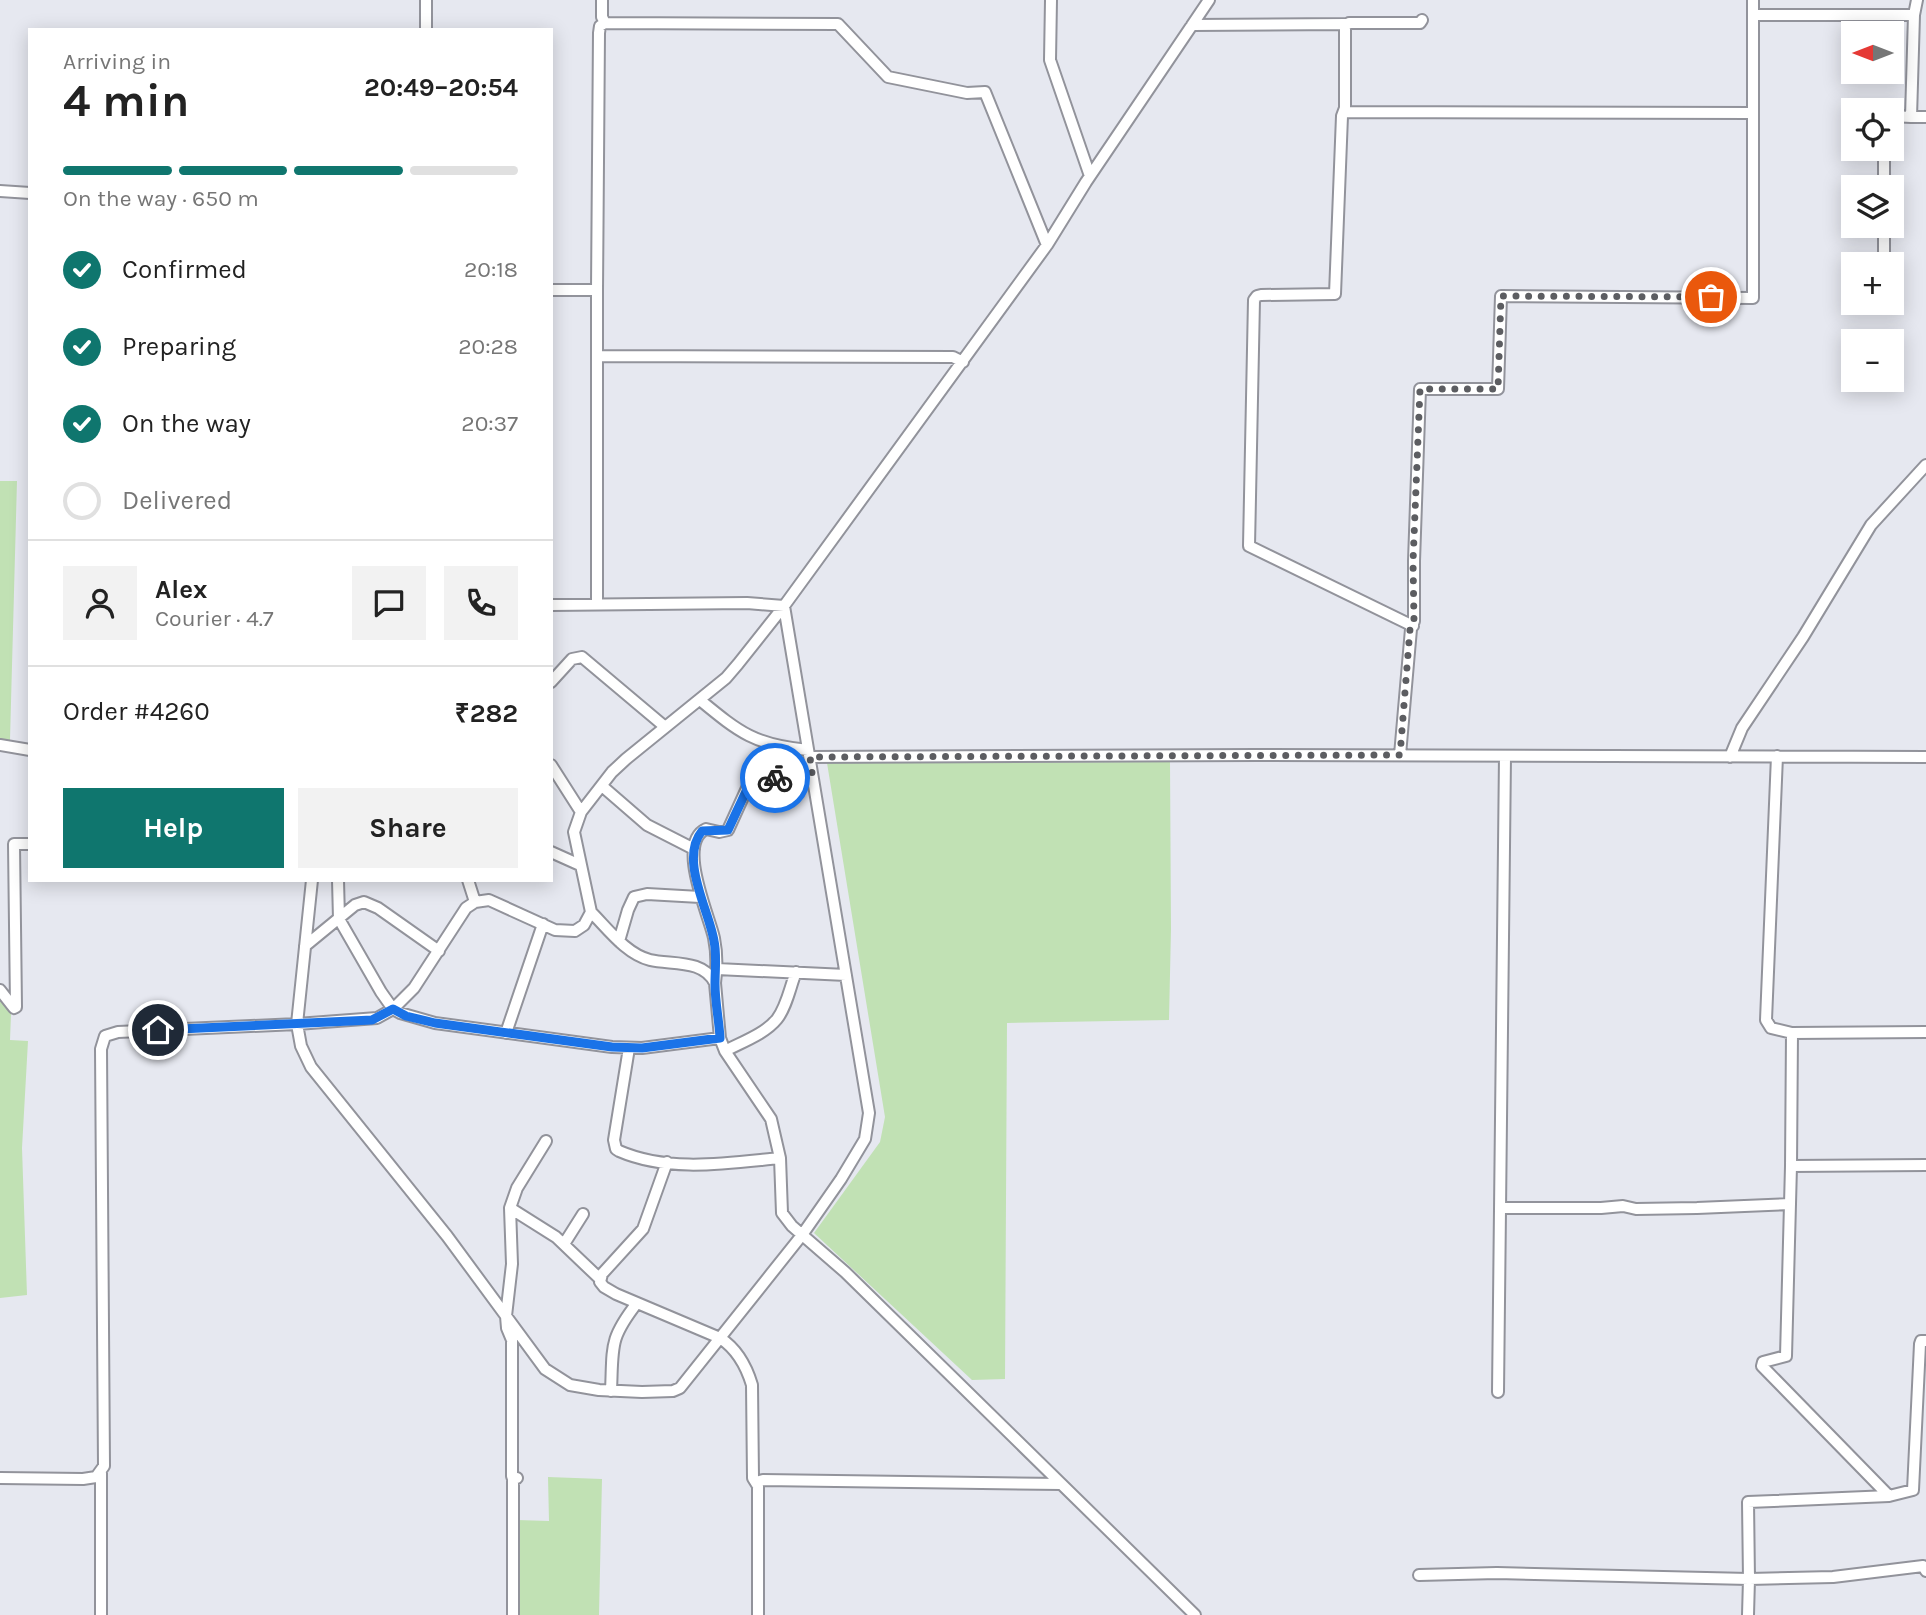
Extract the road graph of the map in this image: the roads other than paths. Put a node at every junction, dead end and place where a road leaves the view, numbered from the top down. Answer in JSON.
{"nodes":[{"id":1,"x":426,"y":0,"type":"edge"},
{"id":2,"x":602,"y":0,"type":"edge"},
{"id":3,"x":1051,"y":0,"type":"edge"},
{"id":4,"x":1209,"y":0,"type":"edge"},
{"id":5,"x":1753,"y":0,"type":"edge"},
{"id":6,"x":1917,"y":0,"type":"edge"},
{"id":7,"x":1754,"y":15,"type":"junction"},
{"id":8,"x":1914,"y":15,"type":"junction"},
{"id":9,"x":1422,"y":20,"type":"dead end"},
{"id":10,"x":605,"y":23,"type":"junction"},
{"id":11,"x":1346,"y":24,"type":"junction"},
{"id":12,"x":1192,"y":25,"type":"junction"},
{"id":13,"x":426,"y":28,"type":"edge"},
{"id":14,"x":1345,"y":112,"type":"junction"},
{"id":15,"x":1754,"y":113,"type":"junction"},
{"id":16,"x":1904,"y":117,"type":"edge"},
{"id":17,"x":1911,"y":117,"type":"junction"},
{"id":18,"x":1926,"y":117,"type":"edge"},
{"id":19,"x":1090,"y":176,"type":"junction"},
{"id":20,"x":0,"y":191,"type":"edge"},
{"id":21,"x":28,"y":192,"type":"edge"},
{"id":22,"x":1047,"y":244,"type":"junction"},
{"id":23,"x":553,"y":290,"type":"edge"},
{"id":24,"x":597,"y":290,"type":"junction"},
{"id":25,"x":597,"y":356,"type":"junction"},
{"id":26,"x":963,"y":362,"type":"junction"},
{"id":27,"x":1926,"y":465,"type":"edge"},
{"id":28,"x":597,"y":603,"type":"junction"},
{"id":29,"x":553,"y":605,"type":"edge"},
{"id":30,"x":784,"y":606,"type":"junction"},
{"id":31,"x":1412,"y":626,"type":"junction"},
{"id":32,"x":553,"y":680,"type":"edge"},
{"id":33,"x":700,"y":700,"type":"junction"},
{"id":34,"x":664,"y":726,"type":"junction"},
{"id":35,"x":0,"y":745,"type":"edge"},
{"id":36,"x":28,"y":750,"type":"edge"},
{"id":37,"x":809,"y":754,"type":"junction"},
{"id":38,"x":1400,"y":755,"type":"junction"},
{"id":39,"x":1505,"y":756,"type":"junction"},
{"id":40,"x":1777,"y":756,"type":"junction"},
{"id":41,"x":1730,"y":757,"type":"junction"},
{"id":42,"x":1926,"y":757,"type":"edge"},
{"id":43,"x":553,"y":768,"type":"edge"},
{"id":44,"x":812,"y":773,"type":"junction"},
{"id":45,"x":602,"y":786,"type":"junction"},
{"id":46,"x":581,"y":812,"type":"junction"},
{"id":47,"x":28,"y":844,"type":"edge"},
{"id":48,"x":694,"y":849,"type":"junction"},
{"id":49,"x":553,"y":853,"type":"edge"},
{"id":50,"x":580,"y":865,"type":"junction"},
{"id":51,"x":312,"y":882,"type":"edge"},
{"id":52,"x":338,"y":882,"type":"edge"},
{"id":53,"x":469,"y":884,"type":"edge"},
{"id":54,"x":701,"y":897,"type":"junction"},
{"id":55,"x":475,"y":902,"type":"junction"},
{"id":56,"x":591,"y":912,"type":"junction"},
{"id":57,"x":338,"y":919,"type":"junction"},
{"id":58,"x":543,"y":924,"type":"junction"},
{"id":59,"x":619,"y":941,"type":"junction"},
{"id":60,"x":305,"y":946,"type":"junction"},
{"id":61,"x":439,"y":951,"type":"junction"},
{"id":62,"x":717,"y":969,"type":"junction"},
{"id":63,"x":796,"y":972,"type":"junction"},
{"id":64,"x":846,"y":975,"type":"junction"},
{"id":65,"x":715,"y":983,"type":"junction"},
{"id":66,"x":0,"y":990,"type":"edge"},
{"id":67,"x":393,"y":1009,"type":"junction"},
{"id":68,"x":297,"y":1024,"type":"junction"},
{"id":69,"x":1926,"y":1032,"type":"edge"},
{"id":70,"x":506,"y":1033,"type":"junction"},
{"id":71,"x":1792,"y":1033,"type":"junction"},
{"id":72,"x":720,"y":1038,"type":"junction"},
{"id":73,"x":629,"y":1048,"type":"junction"},
{"id":74,"x":725,"y":1051,"type":"junction"},
{"id":75,"x":546,"y":1141,"type":"dead end"},
{"id":76,"x":780,"y":1158,"type":"junction"},
{"id":77,"x":667,"y":1162,"type":"junction"},
{"id":78,"x":1926,"y":1165,"type":"edge"},
{"id":79,"x":1791,"y":1166,"type":"junction"},
{"id":80,"x":1790,"y":1204,"type":"junction"},
{"id":81,"x":510,"y":1208,"type":"junction"},
{"id":82,"x":1500,"y":1208,"type":"junction"},
{"id":83,"x":583,"y":1214,"type":"dead end"},
{"id":84,"x":802,"y":1235,"type":"junction"},
{"id":85,"x":564,"y":1244,"type":"junction"},
{"id":86,"x":600,"y":1279,"type":"junction"},
{"id":87,"x":638,"y":1303,"type":"junction"},
{"id":88,"x":506,"y":1316,"type":"junction"},
{"id":89,"x":720,"y":1338,"type":"junction"},
{"id":90,"x":1926,"y":1341,"type":"edge"},
{"id":91,"x":611,"y":1391,"type":"junction"},
{"id":92,"x":1497,"y":1392,"type":"dead end"},
{"id":93,"x":101,"y":1472,"type":"junction"},
{"id":94,"x":0,"y":1478,"type":"edge"},
{"id":95,"x":756,"y":1482,"type":"junction"},
{"id":96,"x":1061,"y":1484,"type":"junction"},
{"id":97,"x":1889,"y":1496,"type":"junction"},
{"id":98,"x":1926,"y":1571,"type":"edge"},
{"id":99,"x":1419,"y":1575,"type":"dead end"},
{"id":100,"x":1749,"y":1579,"type":"junction"},
{"id":101,"x":101,"y":1615,"type":"edge"},
{"id":102,"x":513,"y":1615,"type":"edge"},
{"id":103,"x":758,"y":1615,"type":"edge"},
{"id":104,"x":1195,"y":1615,"type":"edge"},
{"id":105,"x":1748,"y":1615,"type":"edge"}],
"edges":[{"from":1,"to":13,"type":"street"},
{"from":2,"to":10,"type":"street"},
{"from":3,"to":19,"type":"street"},
{"from":4,"to":12,"type":"street"},
{"from":5,"to":7,"type":"street"},
{"from":6,"to":8,"type":"street"},
{"from":7,"to":8,"type":"street"},
{"from":7,"to":15,"type":"street"},
{"from":8,"to":17,"type":"street"},
{"from":9,"to":11,"type":"street"},
{"from":10,"to":22,"type":"street"},
{"from":10,"to":24,"type":"street"},
{"from":11,"to":12,"type":"street"},
{"from":11,"to":14,"type":"street"},
{"from":12,"to":19,"type":"street"},
{"from":14,"to":15,"type":"street"},
{"from":14,"to":31,"type":"street"},
{"from":15,"to":31,"type":"street"},
{"from":16,"to":17,"type":"street"},
{"from":17,"to":18,"type":"street"},
{"from":19,"to":22,"type":"street"},
{"from":20,"to":21,"type":"street"},
{"from":22,"to":26,"type":"street"},
{"from":23,"to":24,"type":"street"},
{"from":24,"to":25,"type":"street"},
{"from":25,"to":26,"type":"street"},
{"from":25,"to":28,"type":"street"},
{"from":26,"to":30,"type":"street"},
{"from":27,"to":41,"type":"street"},
{"from":28,"to":29,"type":"street"},
{"from":28,"to":30,"type":"street"},
{"from":30,"to":33,"type":"street"},
{"from":30,"to":37,"type":"street"},
{"from":31,"to":38,"type":"street"},
{"from":32,"to":34,"type":"street"},
{"from":33,"to":34,"type":"street"},
{"from":33,"to":37,"type":"street"},
{"from":34,"to":45,"type":"street"},
{"from":35,"to":36,"type":"street"},
{"from":37,"to":38,"type":"street"},
{"from":37,"to":44,"type":"street"},
{"from":38,"to":39,"type":"street"},
{"from":39,"to":41,"type":"street"},
{"from":39,"to":82,"type":"street"},
{"from":40,"to":41,"type":"street"},
{"from":40,"to":42,"type":"street"},
{"from":40,"to":71,"type":"street"},
{"from":43,"to":46,"type":"street"},
{"from":44,"to":48,"type":"street"},
{"from":44,"to":64,"type":"street"},
{"from":45,"to":46,"type":"street"},
{"from":45,"to":48,"type":"street"},
{"from":46,"to":50,"type":"street"},
{"from":47,"to":66,"type":"street"},
{"from":48,"to":54,"type":"street"},
{"from":49,"to":50,"type":"street"},
{"from":50,"to":56,"type":"street"},
{"from":51,"to":60,"type":"street"},
{"from":52,"to":57,"type":"street"},
{"from":53,"to":55,"type":"street"},
{"from":54,"to":59,"type":"street"},
{"from":54,"to":62,"type":"street"},
{"from":55,"to":58,"type":"street"},
{"from":55,"to":61,"type":"street"},
{"from":56,"to":58,"type":"street"},
{"from":56,"to":59,"type":"street"},
{"from":57,"to":60,"type":"street"},
{"from":57,"to":61,"type":"street"},
{"from":57,"to":67,"type":"street"},
{"from":58,"to":70,"type":"street"},
{"from":59,"to":65,"type":"street"},
{"from":60,"to":68,"type":"street"},
{"from":61,"to":67,"type":"street"},
{"from":62,"to":63,"type":"street"},
{"from":62,"to":65,"type":"street"},
{"from":63,"to":64,"type":"street"},
{"from":63,"to":74,"type":"street"},
{"from":64,"to":84,"type":"street"},
{"from":65,"to":72,"type":"street"},
{"from":67,"to":68,"type":"street"},
{"from":67,"to":70,"type":"street"},
{"from":68,"to":88,"type":"street"},
{"from":68,"to":93,"type":"street"},
{"from":69,"to":71,"type":"street"},
{"from":70,"to":73,"type":"street"},
{"from":71,"to":79,"type":"street"},
{"from":72,"to":73,"type":"street"},
{"from":72,"to":74,"type":"street"},
{"from":73,"to":77,"type":"street"},
{"from":74,"to":76,"type":"street"},
{"from":75,"to":81,"type":"street"},
{"from":76,"to":77,"type":"street"},
{"from":76,"to":84,"type":"street"},
{"from":77,"to":86,"type":"street"},
{"from":78,"to":79,"type":"street"},
{"from":79,"to":80,"type":"street"},
{"from":80,"to":82,"type":"street"},
{"from":80,"to":97,"type":"street"},
{"from":81,"to":85,"type":"street"},
{"from":81,"to":88,"type":"street"},
{"from":82,"to":92,"type":"street"},
{"from":83,"to":85,"type":"street"},
{"from":84,"to":89,"type":"street"},
{"from":84,"to":96,"type":"street"},
{"from":85,"to":86,"type":"street"},
{"from":86,"to":87,"type":"street"},
{"from":87,"to":89,"type":"street"},
{"from":87,"to":91,"type":"street"},
{"from":88,"to":91,"type":"street"},
{"from":88,"to":102,"type":"street"},
{"from":89,"to":91,"type":"street"},
{"from":89,"to":95,"type":"street"},
{"from":90,"to":97,"type":"street"},
{"from":93,"to":94,"type":"street"},
{"from":93,"to":101,"type":"street"},
{"from":95,"to":96,"type":"street"},
{"from":95,"to":103,"type":"street"},
{"from":96,"to":104,"type":"street"},
{"from":97,"to":100,"type":"street"},
{"from":98,"to":100,"type":"street"},
{"from":99,"to":100,"type":"street"},
{"from":100,"to":105,"type":"street"}]}
